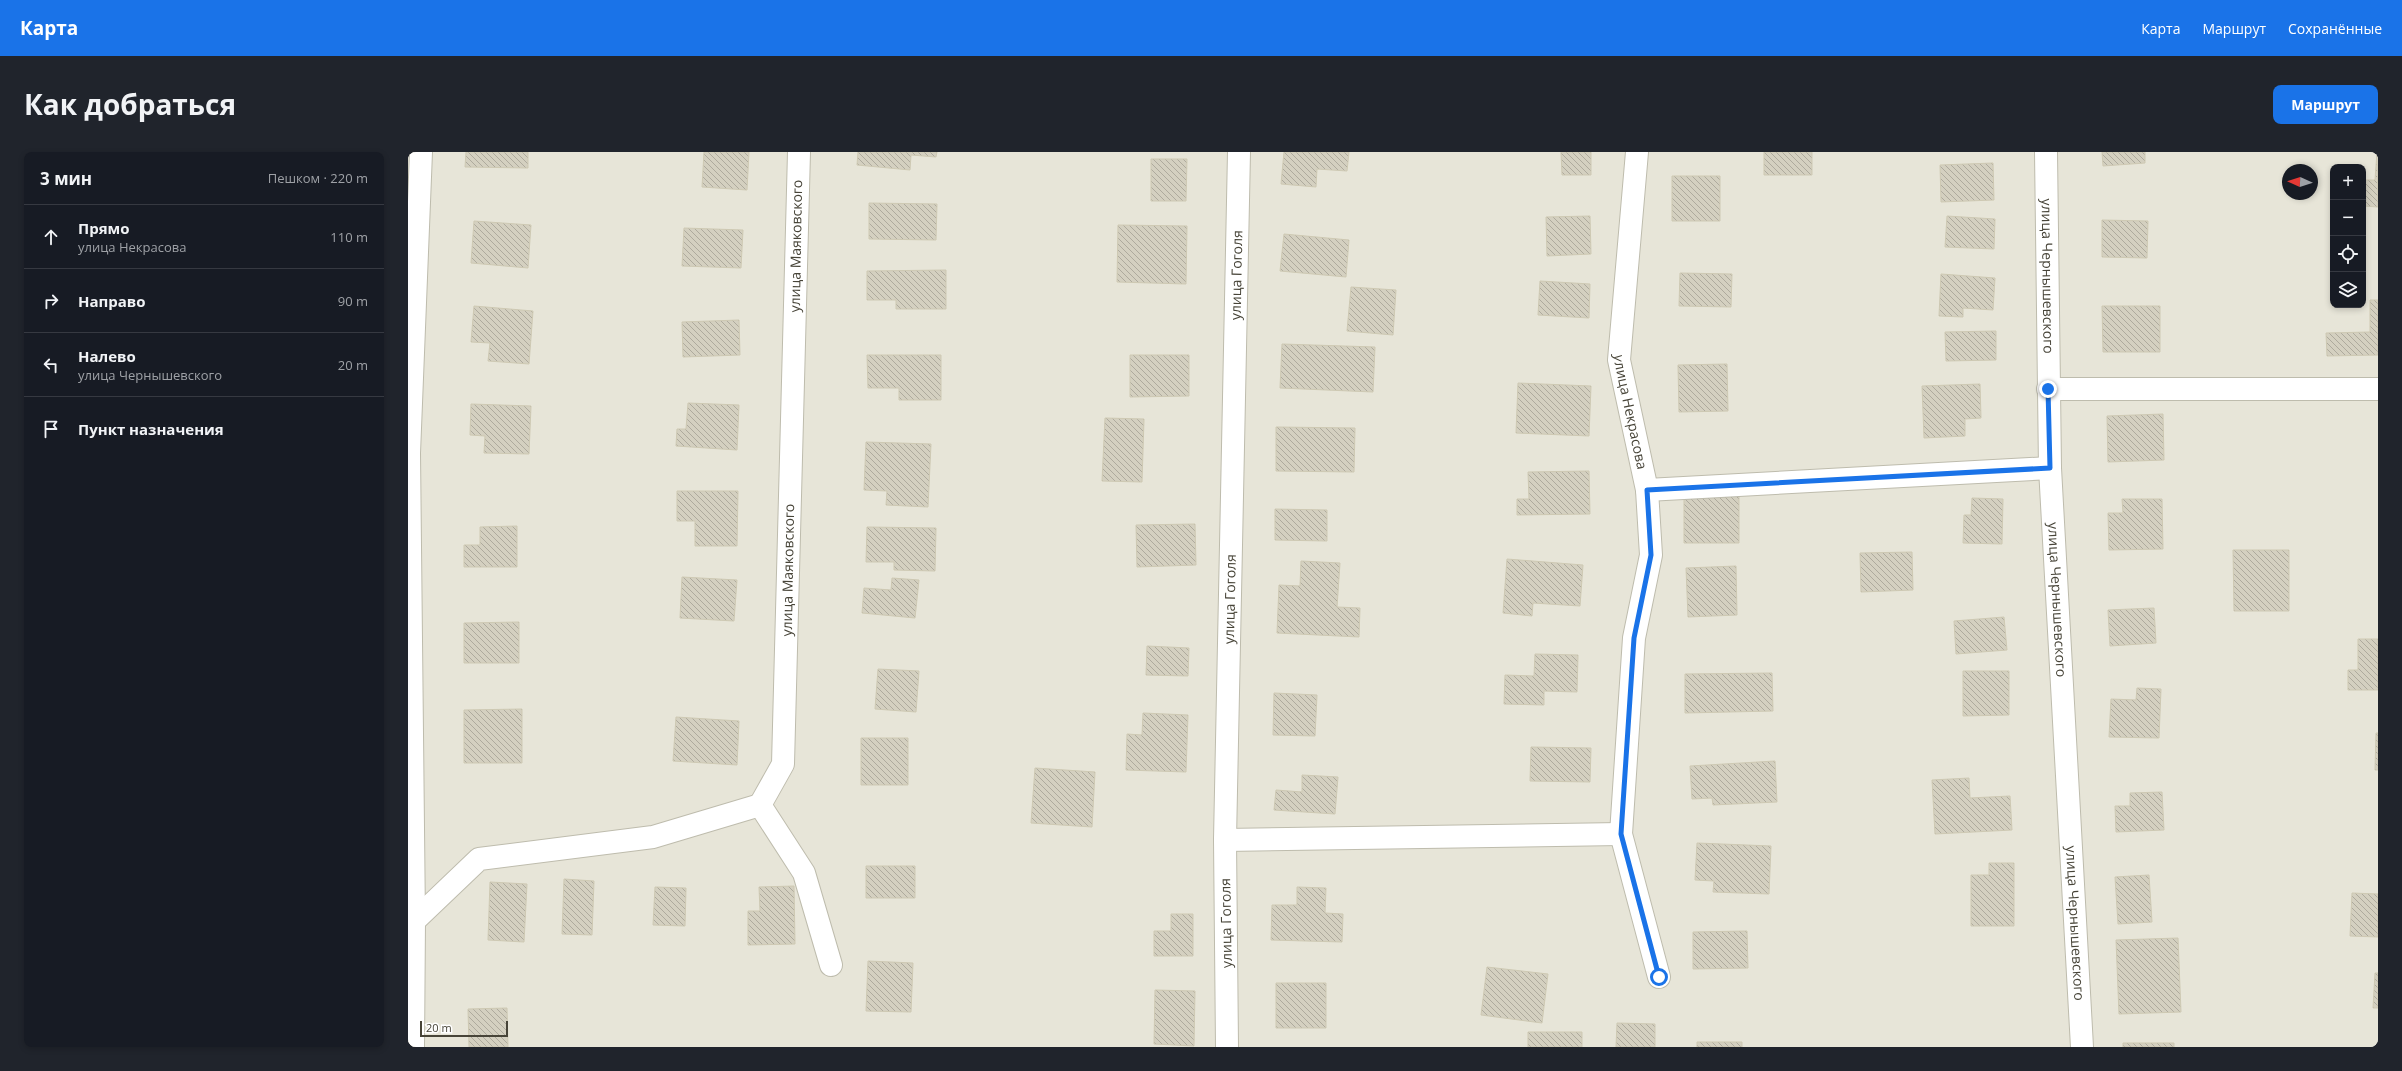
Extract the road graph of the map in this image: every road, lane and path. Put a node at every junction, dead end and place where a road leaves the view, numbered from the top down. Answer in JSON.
{"nodes":[{"id":1,"x":420,"y":152,"type":"edge"},
{"id":2,"x":799,"y":152,"type":"edge"},
{"id":3,"x":1239,"y":152,"type":"edge"},
{"id":4,"x":1637,"y":152,"type":"edge"},
{"id":5,"x":2046,"y":152,"type":"edge"},
{"id":6,"x":2048,"y":389,"type":"junction"},
{"id":7,"x":2378,"y":389,"type":"edge"},
{"id":8,"x":408,"y":453,"type":"edge"},
{"id":9,"x":2050,"y":468,"type":"junction"},
{"id":10,"x":1647,"y":490,"type":"junction"},
{"id":11,"x":760,"y":805,"type":"junction"},
{"id":12,"x":1621,"y":834,"type":"junction"},
{"id":13,"x":1225,"y":840,"type":"junction"},
{"id":14,"x":414,"y":921,"type":"junction"},
{"id":15,"x":832,"y":965,"type":"dead end"},
{"id":16,"x":1659,"y":977,"type":"dead end"},
{"id":17,"x":413,"y":1047,"type":"edge"},
{"id":18,"x":1227,"y":1047,"type":"edge"},
{"id":19,"x":2082,"y":1047,"type":"edge"}],
"edges":[{"from":1,"to":8,"type":"street"},
{"from":2,"to":11,"type":"street","name":"улица Маяковского"},
{"from":3,"to":13,"type":"street","name":"улица Гоголя"},
{"from":4,"to":10,"type":"street","name":"улица Некрасова"},
{"from":5,"to":6,"type":"street","name":"улица Чернышевского"},
{"from":6,"to":7,"type":"street"},
{"from":6,"to":9,"type":"street","name":"улица Чернышевского"},
{"from":8,"to":14,"type":"street"},
{"from":9,"to":10,"type":"street"},
{"from":9,"to":19,"type":"street","name":"улица Чернышевского"},
{"from":10,"to":12,"type":"street","name":"улица Некрасова"},
{"from":11,"to":14,"type":"street"},
{"from":11,"to":15,"type":"street"},
{"from":12,"to":13,"type":"street"},
{"from":12,"to":16,"type":"street","name":"улица Некрасова"},
{"from":13,"to":18,"type":"street","name":"улица Гоголя"},
{"from":14,"to":17,"type":"street"}]}
